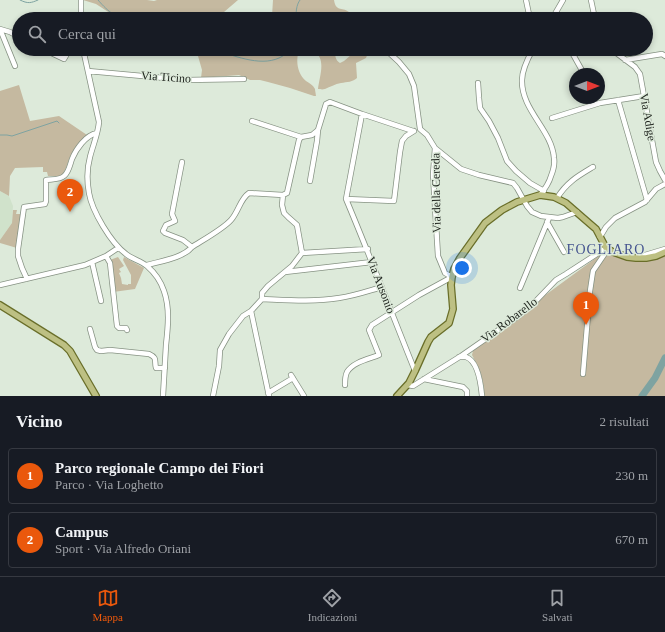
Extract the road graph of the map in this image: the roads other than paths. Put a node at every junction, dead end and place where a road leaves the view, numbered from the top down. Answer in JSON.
{"nodes":[{"id":1,"x":81,"y":0,"type":"edge"},
{"id":2,"x":526,"y":0,"type":"edge"},
{"id":3,"x":563,"y":0,"type":"edge"},
{"id":4,"x":591,"y":0,"type":"edge"},
{"id":5,"x":81,"y":12,"type":"edge"},
{"id":6,"x":529,"y":12,"type":"edge"},
{"id":7,"x":556,"y":12,"type":"edge"},
{"id":8,"x":594,"y":12,"type":"edge"},
{"id":9,"x":0,"y":31,"type":"edge"},
{"id":10,"x":12,"y":33,"type":"edge"},
{"id":11,"x":653,"y":55,"type":"edge"},
{"id":12,"x":58,"y":56,"type":"edge"},
{"id":13,"x":66,"y":56,"type":"edge"},
{"id":14,"x":85,"y":56,"type":"edge"},
{"id":15,"x":393,"y":56,"type":"edge"},
{"id":16,"x":529,"y":56,"type":"edge"},
{"id":17,"x":574,"y":56,"type":"edge"},
{"id":18,"x":620,"y":56,"type":"edge"},
{"id":19,"x":650,"y":56,"type":"edge"},
{"id":20,"x":665,"y":56,"type":"edge"},
{"id":21,"x":625,"y":60,"type":"junction"},
{"id":22,"x":15,"y":66,"type":"dead end"},
{"id":23,"x":581,"y":68,"type":"edge"},
{"id":24,"x":88,"y":71,"type":"junction"},
{"id":25,"x":244,"y":79,"type":"dead end"},
{"id":26,"x":478,"y":83,"type":"dead end"},
{"id":27,"x":644,"y":96,"type":"junction"},
{"id":28,"x":618,"y":100,"type":"junction"},
{"id":29,"x":605,"y":102,"type":"edge"},
{"id":30,"x":597,"y":104,"type":"edge"},
{"id":31,"x":362,"y":114,"type":"junction"},
{"id":32,"x":552,"y":118,"type":"dead end"},
{"id":33,"x":252,"y":121,"type":"dead end"},
{"id":34,"x":420,"y":129,"type":"junction"},
{"id":35,"x":318,"y":130,"type":"junction"},
{"id":36,"x":413,"y":131,"type":"junction"},
{"id":37,"x":97,"y":133,"type":"junction"},
{"id":38,"x":301,"y":136,"type":"junction"},
{"id":39,"x":435,"y":148,"type":"junction"},
{"id":40,"x":182,"y":162,"type":"dead end"},
{"id":41,"x":594,"y":167,"type":"dead end"},
{"id":42,"x":665,"y":180,"type":"edge"},
{"id":43,"x":310,"y":181,"type":"dead end"},
{"id":44,"x":665,"y":184,"type":"edge"},
{"id":45,"x":542,"y":193,"type":"junction"},
{"id":46,"x":283,"y":195,"type":"junction"},
{"id":47,"x":557,"y":198,"type":"junction"},
{"id":48,"x":346,"y":199,"type":"junction"},
{"id":49,"x":524,"y":200,"type":"junction"},
{"id":50,"x":647,"y":200,"type":"junction"},
{"id":51,"x":577,"y":212,"type":"junction"},
{"id":52,"x":548,"y":220,"type":"junction"},
{"id":53,"x":600,"y":237,"type":"junction"},
{"id":54,"x":192,"y":247,"type":"junction"},
{"id":55,"x":118,"y":248,"type":"junction"},
{"id":56,"x":607,"y":248,"type":"junction"},
{"id":57,"x":368,"y":249,"type":"junction"},
{"id":58,"x":665,"y":250,"type":"edge"},
{"id":59,"x":302,"y":252,"type":"junction"},
{"id":60,"x":564,"y":252,"type":"dead end"},
{"id":61,"x":106,"y":256,"type":"junction"},
{"id":62,"x":92,"y":262,"type":"junction"},
{"id":63,"x":372,"y":262,"type":"junction"},
{"id":64,"x":147,"y":266,"type":"junction"},
{"id":65,"x":285,"y":272,"type":"junction"},
{"id":66,"x":452,"y":278,"type":"junction"},
{"id":67,"x":27,"y":279,"type":"junction"},
{"id":68,"x":0,"y":285,"type":"edge"},
{"id":69,"x":382,"y":287,"type":"junction"},
{"id":70,"x":520,"y":288,"type":"dead end"},
{"id":71,"x":262,"y":299,"type":"junction"},
{"id":72,"x":101,"y":301,"type":"dead end"},
{"id":73,"x":0,"y":305,"type":"edge"},
{"id":74,"x":251,"y":311,"type":"junction"},
{"id":75,"x":391,"y":312,"type":"junction"},
{"id":76,"x":90,"y":329,"type":"dead end"},
{"id":77,"x":127,"y":330,"type":"dead end"},
{"id":78,"x":459,"y":357,"type":"junction"},
{"id":79,"x":165,"y":368,"type":"junction"},
{"id":80,"x":415,"y":371,"type":"junction"},
{"id":81,"x":583,"y":374,"type":"dead end"},
{"id":82,"x":424,"y":379,"type":"junction"},
{"id":83,"x":345,"y":385,"type":"dead end"},
{"id":84,"x":408,"y":385,"type":"junction"},
{"id":85,"x":269,"y":395,"type":"edge"},
{"id":86,"x":96,"y":396,"type":"edge"},
{"id":87,"x":163,"y":396,"type":"edge"},
{"id":88,"x":213,"y":396,"type":"edge"},
{"id":89,"x":304,"y":396,"type":"edge"},
{"id":90,"x":397,"y":396,"type":"edge"},
{"id":91,"x":467,"y":396,"type":"edge"},
{"id":92,"x":482,"y":396,"type":"edge"}],
"edges":[{"from":1,"to":5,"type":"street"},
{"from":2,"to":6,"type":"street"},
{"from":3,"to":7,"type":"street"},
{"from":4,"to":8,"type":"street"},
{"from":9,"to":10,"type":"street"},
{"from":9,"to":22,"type":"street"},
{"from":11,"to":20,"type":"street"},
{"from":12,"to":13,"type":"street"},
{"from":14,"to":24,"type":"street"},
{"from":15,"to":34,"type":"street"},
{"from":16,"to":45,"type":"street"},
{"from":17,"to":23,"type":"street"},
{"from":18,"to":21,"type":"street","name":"Via Adige"},
{"from":19,"to":21,"type":"street"},
{"from":21,"to":27,"type":"street","name":"Via Adige"},
{"from":24,"to":25,"type":"street","name":"Via Ticino"},
{"from":24,"to":37,"type":"street"},
{"from":26,"to":45,"type":"street"},
{"from":27,"to":28,"type":"street"},
{"from":27,"to":42,"type":"street","name":"Via Adige"},
{"from":28,"to":29,"type":"street"},
{"from":28,"to":50,"type":"street"},
{"from":30,"to":32,"type":"street"},
{"from":31,"to":35,"type":"street"},
{"from":31,"to":36,"type":"street"},
{"from":31,"to":48,"type":"street"},
{"from":33,"to":38,"type":"street"},
{"from":34,"to":36,"type":"street"},
{"from":34,"to":39,"type":"street","name":"Via della Cereda"},
{"from":35,"to":38,"type":"street"},
{"from":35,"to":43,"type":"street"},
{"from":36,"to":48,"type":"street"},
{"from":37,"to":55,"type":"street"},
{"from":37,"to":67,"type":"street"},
{"from":38,"to":46,"type":"street"},
{"from":39,"to":49,"type":"street"},
{"from":39,"to":66,"type":"street","name":"Via della Cereda"},
{"from":40,"to":54,"type":"street"},
{"from":41,"to":47,"type":"street"},
{"from":44,"to":50,"type":"street"},
{"from":45,"to":47,"type":"main road"},
{"from":45,"to":49,"type":"main road"},
{"from":46,"to":54,"type":"street"},
{"from":46,"to":59,"type":"street"},
{"from":47,"to":51,"type":"main road"},
{"from":48,"to":57,"type":"street","name":"Via Ausonio"},
{"from":49,"to":52,"type":"street"},
{"from":49,"to":66,"type":"main road"},
{"from":50,"to":53,"type":"street"},
{"from":51,"to":52,"type":"street"},
{"from":51,"to":53,"type":"main road"},
{"from":52,"to":60,"type":"street"},
{"from":52,"to":70,"type":"street"},
{"from":53,"to":56,"type":"main road"},
{"from":54,"to":64,"type":"street"},
{"from":55,"to":61,"type":"street"},
{"from":55,"to":64,"type":"street"},
{"from":56,"to":58,"type":"main road"},
{"from":56,"to":78,"type":"street","name":"Via Robarello"},
{"from":56,"to":81,"type":"street"},
{"from":57,"to":59,"type":"street"},
{"from":57,"to":63,"type":"street","name":"Via Ausonio"},
{"from":59,"to":65,"type":"street"},
{"from":61,"to":62,"type":"street"},
{"from":61,"to":77,"type":"street"},
{"from":62,"to":67,"type":"street"},
{"from":62,"to":72,"type":"street"},
{"from":63,"to":65,"type":"street"},
{"from":63,"to":69,"type":"street","name":"Via Ausonio"},
{"from":64,"to":79,"type":"street"},
{"from":65,"to":71,"type":"street"},
{"from":66,"to":75,"type":"street"},
{"from":66,"to":80,"type":"main road"},
{"from":67,"to":68,"type":"street"},
{"from":69,"to":71,"type":"street"},
{"from":69,"to":75,"type":"street","name":"Via Ausonio"},
{"from":71,"to":74,"type":"street"},
{"from":73,"to":86,"type":"main road"},
{"from":74,"to":85,"type":"street"},
{"from":74,"to":88,"type":"street"},
{"from":75,"to":80,"type":"street","name":"Via Ausonio"},
{"from":75,"to":83,"type":"street"},
{"from":76,"to":79,"type":"street"},
{"from":78,"to":82,"type":"street","name":"Via Robarello"},
{"from":78,"to":92,"type":"street"},
{"from":79,"to":87,"type":"street"},
{"from":80,"to":84,"type":"main road"},
{"from":82,"to":84,"type":"street","name":"Via Robarello"},
{"from":82,"to":91,"type":"street"},
{"from":84,"to":90,"type":"main road"},
{"from":85,"to":89,"type":"street"}]}
